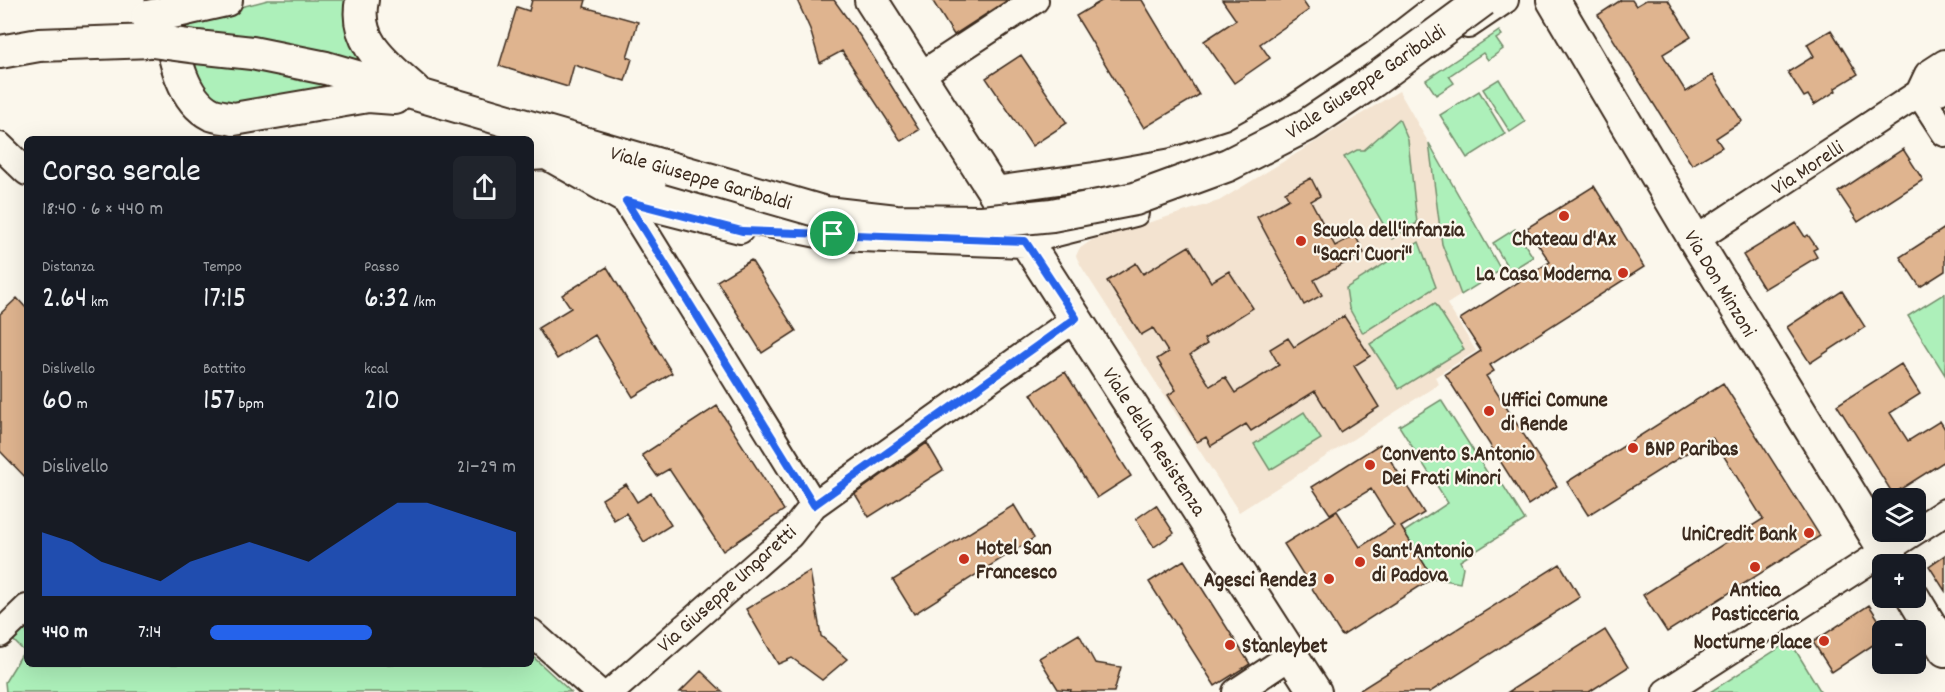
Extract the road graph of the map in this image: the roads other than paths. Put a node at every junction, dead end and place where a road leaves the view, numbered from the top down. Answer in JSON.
{"nodes":[{"id":1,"x":226,"y":0,"type":"edge"},
{"id":2,"x":362,"y":0,"type":"edge"},
{"id":3,"x":871,"y":0,"type":"edge"},
{"id":4,"x":1035,"y":0,"type":"edge"},
{"id":5,"x":1445,"y":0,"type":"edge"},
{"id":6,"x":1483,"y":0,"type":"edge"},
{"id":7,"x":1505,"y":0,"type":"edge"},
{"id":8,"x":1553,"y":0,"type":"edge"},
{"id":9,"x":162,"y":17,"type":"edge"},
{"id":10,"x":0,"y":52,"type":"edge"},
{"id":11,"x":1945,"y":63,"type":"edge"},
{"id":12,"x":919,"y":76,"type":"junction"},
{"id":13,"x":1945,"y":88,"type":"edge"},
{"id":14,"x":1919,"y":93,"type":"junction"},
{"id":15,"x":428,"y":97,"type":"junction"},
{"id":16,"x":1945,"y":133,"type":"edge"},
{"id":17,"x":563,"y":137,"type":"junction"},
{"id":18,"x":0,"y":146,"type":"edge"},
{"id":19,"x":534,"y":157,"type":"edge"},
{"id":20,"x":24,"y":169,"type":"edge"},
{"id":21,"x":994,"y":190,"type":"junction"},
{"id":22,"x":626,"y":201,"type":"junction"},
{"id":23,"x":833,"y":234,"type":"junction"},
{"id":24,"x":1695,"y":240,"type":"junction"},
{"id":25,"x":1025,"y":241,"type":"junction"},
{"id":26,"x":1076,"y":318,"type":"junction"},
{"id":27,"x":814,"y":505,"type":"junction"},
{"id":28,"x":1945,"y":512,"type":"edge"},
{"id":29,"x":1887,"y":554,"type":"edge"},
{"id":30,"x":1893,"y":554,"type":"edge"},
{"id":31,"x":1872,"y":567,"type":"edge"},
{"id":32,"x":1920,"y":608,"type":"edge"},
{"id":33,"x":24,"y":611,"type":"edge"},
{"id":34,"x":0,"y":634,"type":"edge"},
{"id":35,"x":534,"y":635,"type":"edge"},
{"id":36,"x":1945,"y":650,"type":"edge"},
{"id":37,"x":1292,"y":655,"type":"junction"},
{"id":38,"x":598,"y":692,"type":"edge"},
{"id":39,"x":611,"y":692,"type":"edge"},
{"id":40,"x":1236,"y":692,"type":"edge"},
{"id":41,"x":1315,"y":692,"type":"edge"},
{"id":42,"x":1666,"y":692,"type":"edge"}],
"edges":[{"from":1,"to":9,"type":"main road"},
{"from":2,"to":15,"type":"main road"},
{"from":3,"to":12,"type":"main road","name":"Viale della Resistenza"},
{"from":4,"to":12,"type":"street"},
{"from":5,"to":21,"type":"street"},
{"from":6,"to":17,"type":"main road","name":"Viale Giuseppe Garibaldi","bridge":true},
{"from":7,"to":25,"type":"street"},
{"from":8,"to":24,"type":"main road","name":"Via Don Minzoni"},
{"from":9,"to":10,"type":"main road"},
{"from":9,"to":15,"type":"main road","name":"Viale Giuseppe Garibaldi","bridge":true},
{"from":9,"to":15,"type":"main road"},
{"from":11,"to":14,"type":"street","name":"Via Morelli"},
{"from":12,"to":21,"type":"main road","name":"Viale della Resistenza"},
{"from":13,"to":14,"type":"street","name":"Via Morelli"},
{"from":14,"to":16,"type":"street"},
{"from":14,"to":24,"type":"street","name":"Via Morelli"},
{"from":15,"to":17,"type":"main road","name":"Viale Giuseppe Garibaldi"},
{"from":17,"to":23,"type":"main road"},
{"from":18,"to":20,"type":"street"},
{"from":19,"to":22,"type":"street"},
{"from":21,"to":25,"type":"main road","name":"Viale della Resistenza"},
{"from":22,"to":23,"type":"street"},
{"from":22,"to":27,"type":"street"},
{"from":23,"to":25,"type":"main road"},
{"from":24,"to":29,"type":"main road","name":"Via Don Minzoni"},
{"from":25,"to":26,"type":"main road","name":"Viale della Resistenza"},
{"from":26,"to":27,"type":"street","name":"Via Giuseppe Ungaretti"},
{"from":26,"to":37,"type":"main road","name":"Viale della Resistenza"},
{"from":27,"to":39,"type":"street","name":"Via Giuseppe Ungaretti"},
{"from":28,"to":30,"type":"street"},
{"from":31,"to":42,"type":"street"},
{"from":32,"to":36,"type":"main road"},
{"from":33,"to":34,"type":"street"},
{"from":35,"to":38,"type":"street"},
{"from":37,"to":40,"type":"street"},
{"from":37,"to":41,"type":"main road","name":"Viale della Resistenza"}]}
